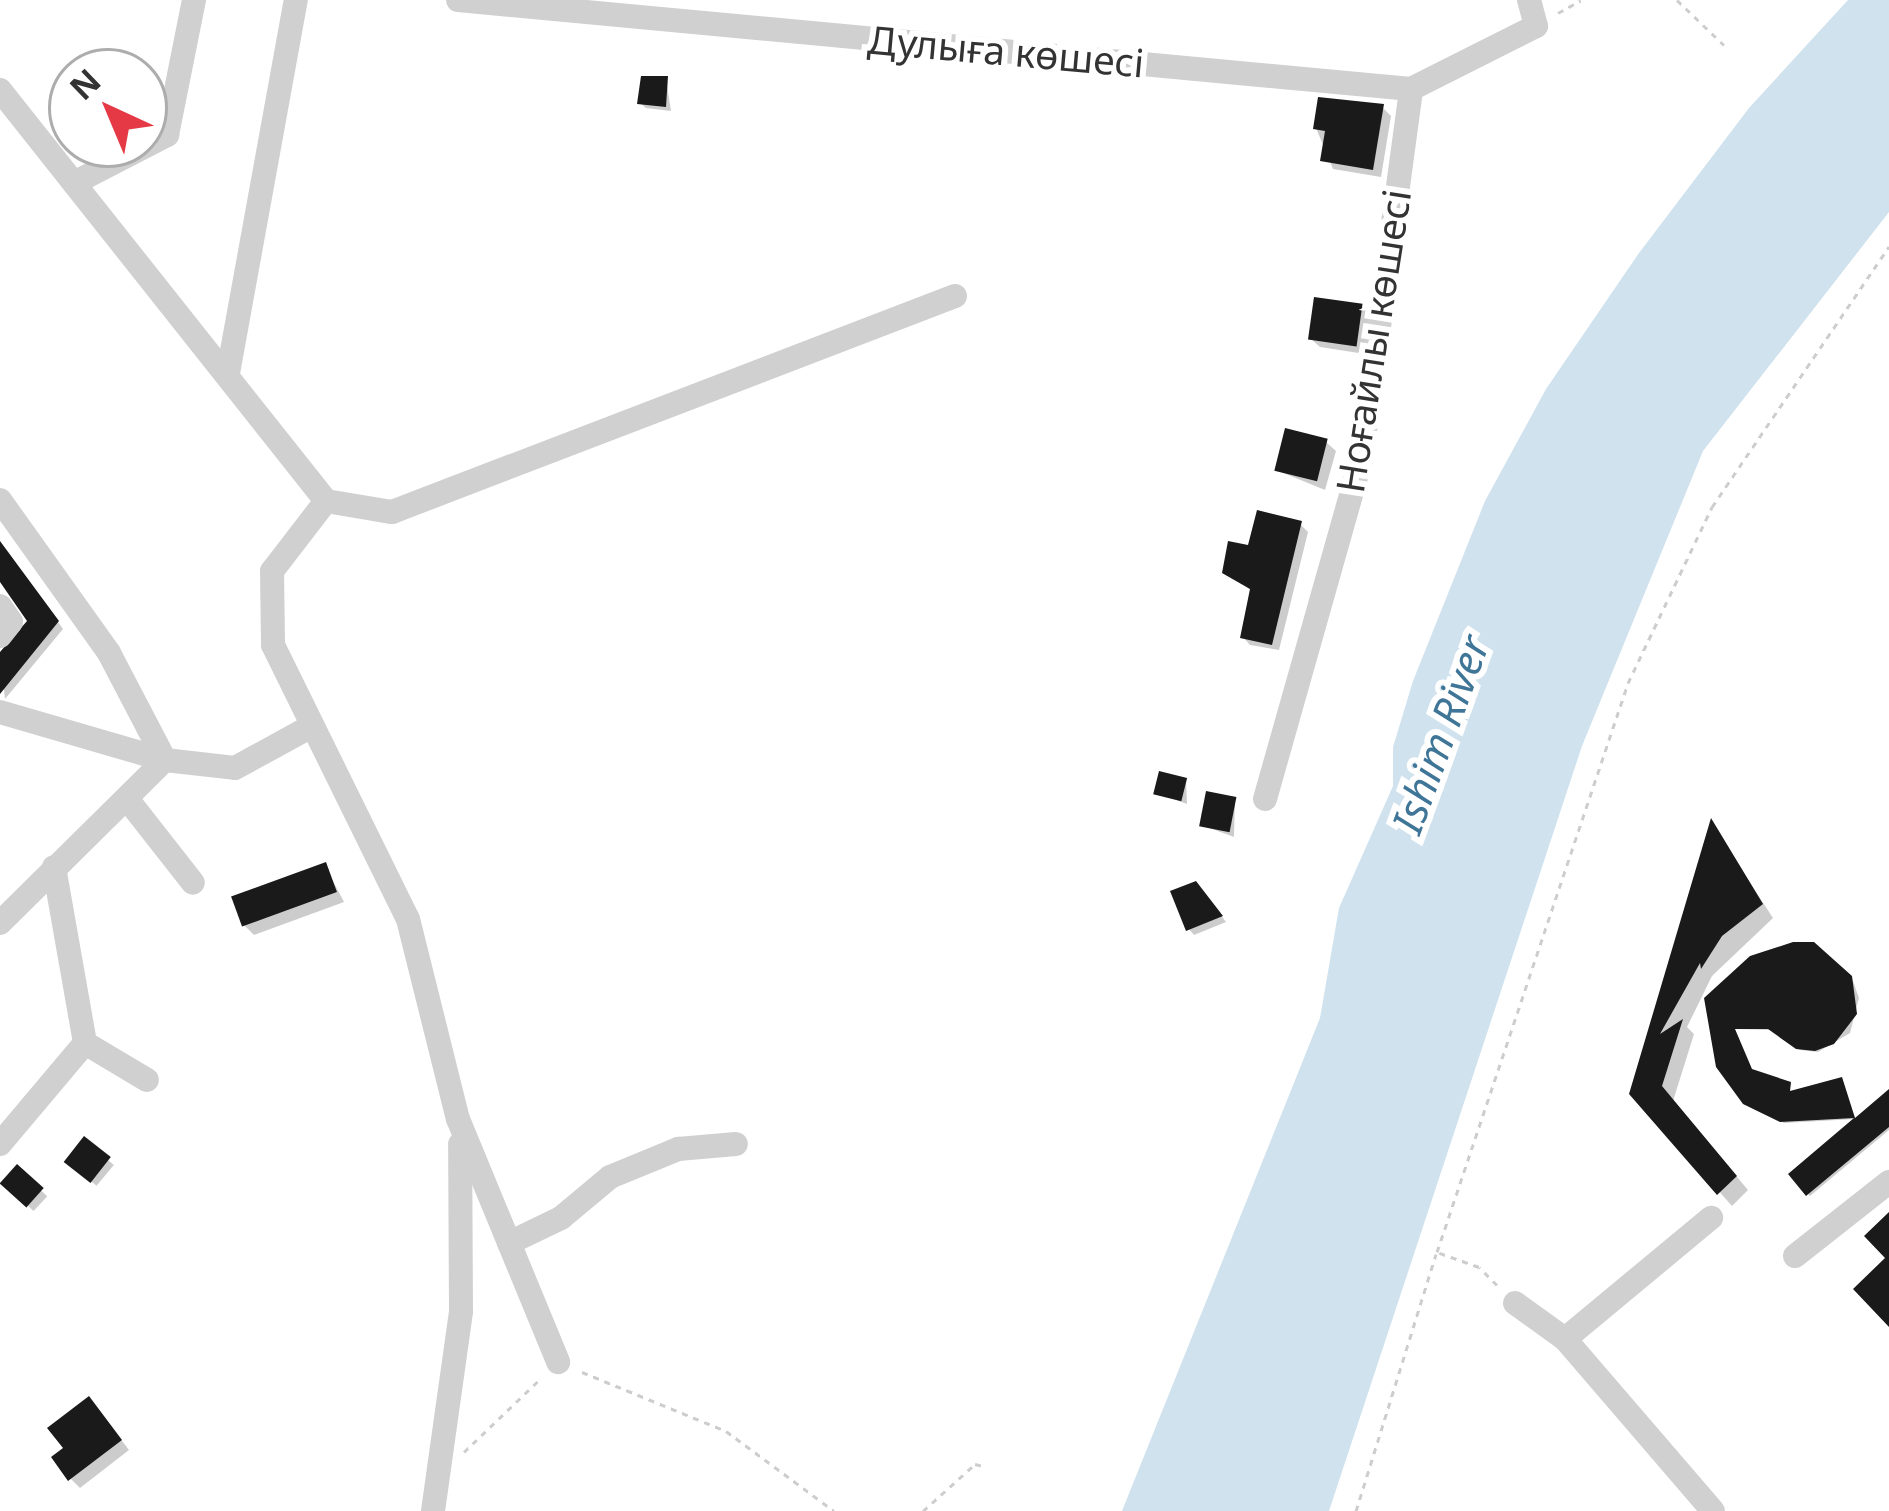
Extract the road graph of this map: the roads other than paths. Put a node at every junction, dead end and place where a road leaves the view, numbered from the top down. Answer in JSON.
{"nodes":[{"id":1,"x":194,"y":0,"type":"edge"},
{"id":2,"x":296,"y":0,"type":"edge"},
{"id":3,"x":458,"y":0,"type":"edge"},
{"id":4,"x":1529,"y":0,"type":"edge"},
{"id":5,"x":1411,"y":89,"type":"junction"},
{"id":6,"x":0,"y":90,"type":"edge"},
{"id":7,"x":74,"y":182,"type":"junction"},
{"id":8,"x":956,"y":296,"type":"dead end"},
{"id":9,"x":228,"y":373,"type":"junction"},
{"id":10,"x":0,"y":500,"type":"edge"},
{"id":11,"x":326,"y":501,"type":"junction"},
{"id":12,"x":0,"y":605,"type":"edge"},
{"id":13,"x":0,"y":636,"type":"edge"},
{"id":14,"x":0,"y":712,"type":"edge"},
{"id":15,"x":308,"y":728,"type":"junction"},
{"id":16,"x":165,"y":760,"type":"junction"},
{"id":17,"x":128,"y":800,"type":"junction"},
{"id":18,"x":1265,"y":800,"type":"dead end"},
{"id":19,"x":54,"y":868,"type":"junction"},
{"id":20,"x":193,"y":883,"type":"dead end"},
{"id":21,"x":0,"y":923,"type":"edge"},
{"id":22,"x":85,"y":1042,"type":"junction"},
{"id":23,"x":147,"y":1080,"type":"dead end"},
{"id":24,"x":458,"y":1119,"type":"junction"},
{"id":25,"x":0,"y":1144,"type":"edge"},
{"id":26,"x":736,"y":1144,"type":"dead end"},
{"id":27,"x":1889,"y":1182,"type":"edge"},
{"id":28,"x":1712,"y":1219,"type":"dead end"},
{"id":29,"x":509,"y":1243,"type":"junction"},
{"id":30,"x":1795,"y":1256,"type":"dead end"},
{"id":31,"x":1516,"y":1303,"type":"road end"},
{"id":32,"x":1565,"y":1339,"type":"junction"},
{"id":33,"x":558,"y":1362,"type":"road end"},
{"id":34,"x":433,"y":1511,"type":"edge"},
{"id":35,"x":1713,"y":1511,"type":"edge"}],
"edges":[{"from":1,"to":7,"type":"street"},
{"from":2,"to":9,"type":"street"},
{"from":3,"to":5,"type":"street","name":"Дулыға көшесі"},
{"from":4,"to":5,"type":"street"},
{"from":5,"to":18,"type":"street","name":"Ноғайлы көшесі"},
{"from":6,"to":7,"type":"street"},
{"from":7,"to":9,"type":"street"},
{"from":8,"to":11,"type":"street"},
{"from":9,"to":11,"type":"street"},
{"from":10,"to":16,"type":"street"},
{"from":11,"to":15,"type":"street"},
{"from":12,"to":13,"type":"street"},
{"from":14,"to":16,"type":"street"},
{"from":15,"to":16,"type":"street"},
{"from":15,"to":24,"type":"street"},
{"from":16,"to":17,"type":"street"},
{"from":17,"to":19,"type":"street"},
{"from":17,"to":20,"type":"street"},
{"from":19,"to":21,"type":"street"},
{"from":19,"to":22,"type":"street"},
{"from":22,"to":23,"type":"street"},
{"from":22,"to":25,"type":"street"},
{"from":24,"to":29,"type":"street"},
{"from":24,"to":34,"type":"street"},
{"from":26,"to":29,"type":"street"},
{"from":27,"to":30,"type":"street"},
{"from":28,"to":32,"type":"street"},
{"from":29,"to":33,"type":"street"},
{"from":31,"to":32,"type":"street"},
{"from":32,"to":35,"type":"street"}]}
